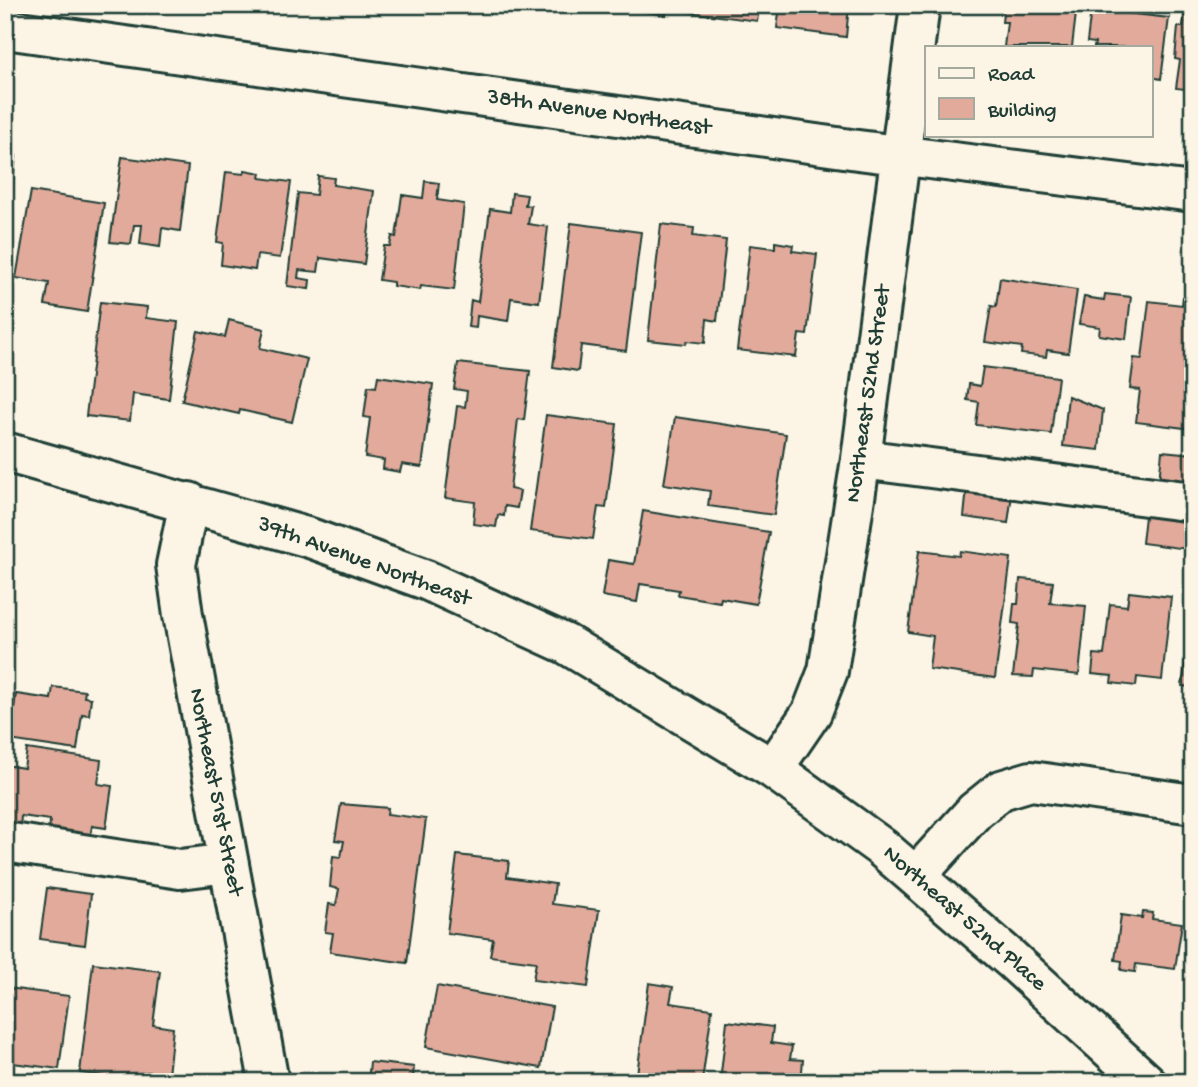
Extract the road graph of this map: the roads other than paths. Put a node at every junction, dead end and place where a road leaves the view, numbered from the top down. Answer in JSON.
{"nodes":[{"id":1,"x":920,"y":5,"type":"edge"},
{"id":2,"x":5,"y":29,"type":"edge"},
{"id":3,"x":900,"y":155,"type":"junction"},
{"id":4,"x":1193,"y":192,"type":"edge"},
{"id":5,"x":5,"y":452,"type":"edge"},
{"id":6,"x":861,"y":459,"type":"junction"},
{"id":7,"x":189,"y":502,"type":"junction"},
{"id":8,"x":1193,"y":502,"type":"edge"},
{"id":9,"x":773,"y":769,"type":"junction"},
{"id":10,"x":1193,"y":804,"type":"edge"},
{"id":11,"x":5,"y":842,"type":"edge"},
{"id":12,"x":229,"y":863,"type":"junction"},
{"id":13,"x":916,"y":876,"type":"junction"},
{"id":14,"x":269,"y":1082,"type":"edge"},
{"id":15,"x":1146,"y":1082,"type":"edge"}],
"edges":[{"from":1,"to":3,"type":"street","name":"Northeast 52nd Street"},
{"from":2,"to":3,"type":"street","name":"38th Avenue Northeast"},
{"from":3,"to":4,"type":"street","name":"38th Avenue Northeast"},
{"from":3,"to":6,"type":"street","name":"Northeast 52nd Street"},
{"from":5,"to":7,"type":"street","name":"39th Avenue Northeast"},
{"from":6,"to":8,"type":"street"},
{"from":6,"to":9,"type":"street","name":"Northeast 52nd Street"},
{"from":7,"to":9,"type":"street","name":"39th Avenue Northeast"},
{"from":7,"to":12,"type":"street","name":"Northeast 51st Street"},
{"from":9,"to":13,"type":"street","name":"Northeast 52nd Place"},
{"from":10,"to":13,"type":"street"},
{"from":11,"to":12,"type":"street"},
{"from":12,"to":14,"type":"street","name":"Northeast 51st Street"},
{"from":13,"to":15,"type":"street","name":"Northeast 52nd Place"}]}
